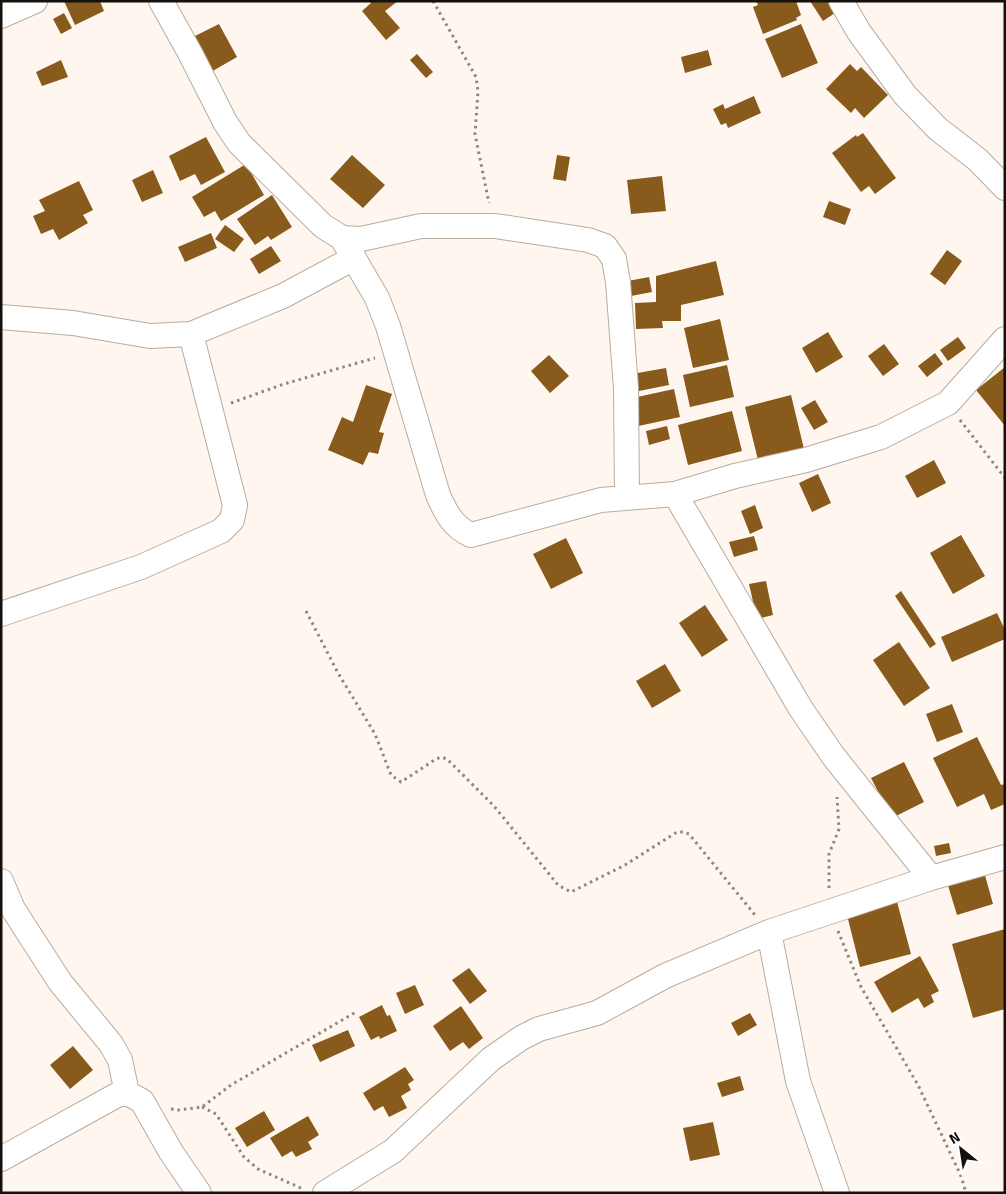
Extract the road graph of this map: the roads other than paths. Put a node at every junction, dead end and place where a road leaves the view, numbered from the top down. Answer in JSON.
{"nodes":[{"id":1,"x":35,"y":1,"type":"edge"},
{"id":2,"x":161,"y":1,"type":"edge"},
{"id":3,"x":842,"y":1,"type":"edge"},
{"id":4,"x":1,"y":16,"type":"edge"},
{"id":5,"x":1005,"y":188,"type":"edge"},
{"id":6,"x":342,"y":238,"type":"junction"},
{"id":7,"x":354,"y":258,"type":"junction"},
{"id":8,"x":1,"y":317,"type":"edge"},
{"id":9,"x":191,"y":334,"type":"junction"},
{"id":10,"x":1005,"y":339,"type":"edge"},
{"id":11,"x":675,"y":494,"type":"junction"},
{"id":12,"x":627,"y":497,"type":"junction"},
{"id":13,"x":1,"y":614,"type":"edge"},
{"id":14,"x":1003,"y":860,"type":"edge"},
{"id":15,"x":931,"y":878,"type":"junction"},
{"id":16,"x":1,"y":881,"type":"edge"},
{"id":17,"x":770,"y":932,"type":"junction"},
{"id":18,"x":127,"y":1093,"type":"junction"},
{"id":19,"x":1,"y":1159,"type":"edge"},
{"id":20,"x":199,"y":1193,"type":"edge"},
{"id":21,"x":325,"y":1193,"type":"edge"},
{"id":22,"x":837,"y":1193,"type":"edge"}],
"edges":[{"from":1,"to":4,"type":"street"},
{"from":2,"to":6,"type":"street"},
{"from":3,"to":5,"type":"street"},
{"from":6,"to":7,"type":"street"},
{"from":6,"to":12,"type":"street"},
{"from":7,"to":9,"type":"street"},
{"from":7,"to":12,"type":"street"},
{"from":8,"to":9,"type":"street"},
{"from":9,"to":13,"type":"street"},
{"from":10,"to":11,"type":"street"},
{"from":11,"to":12,"type":"street"},
{"from":11,"to":15,"type":"street"},
{"from":14,"to":15,"type":"street"},
{"from":15,"to":17,"type":"street"},
{"from":16,"to":18,"type":"street"},
{"from":17,"to":21,"type":"street"},
{"from":17,"to":22,"type":"street"},
{"from":18,"to":19,"type":"street"},
{"from":18,"to":20,"type":"street"}]}
